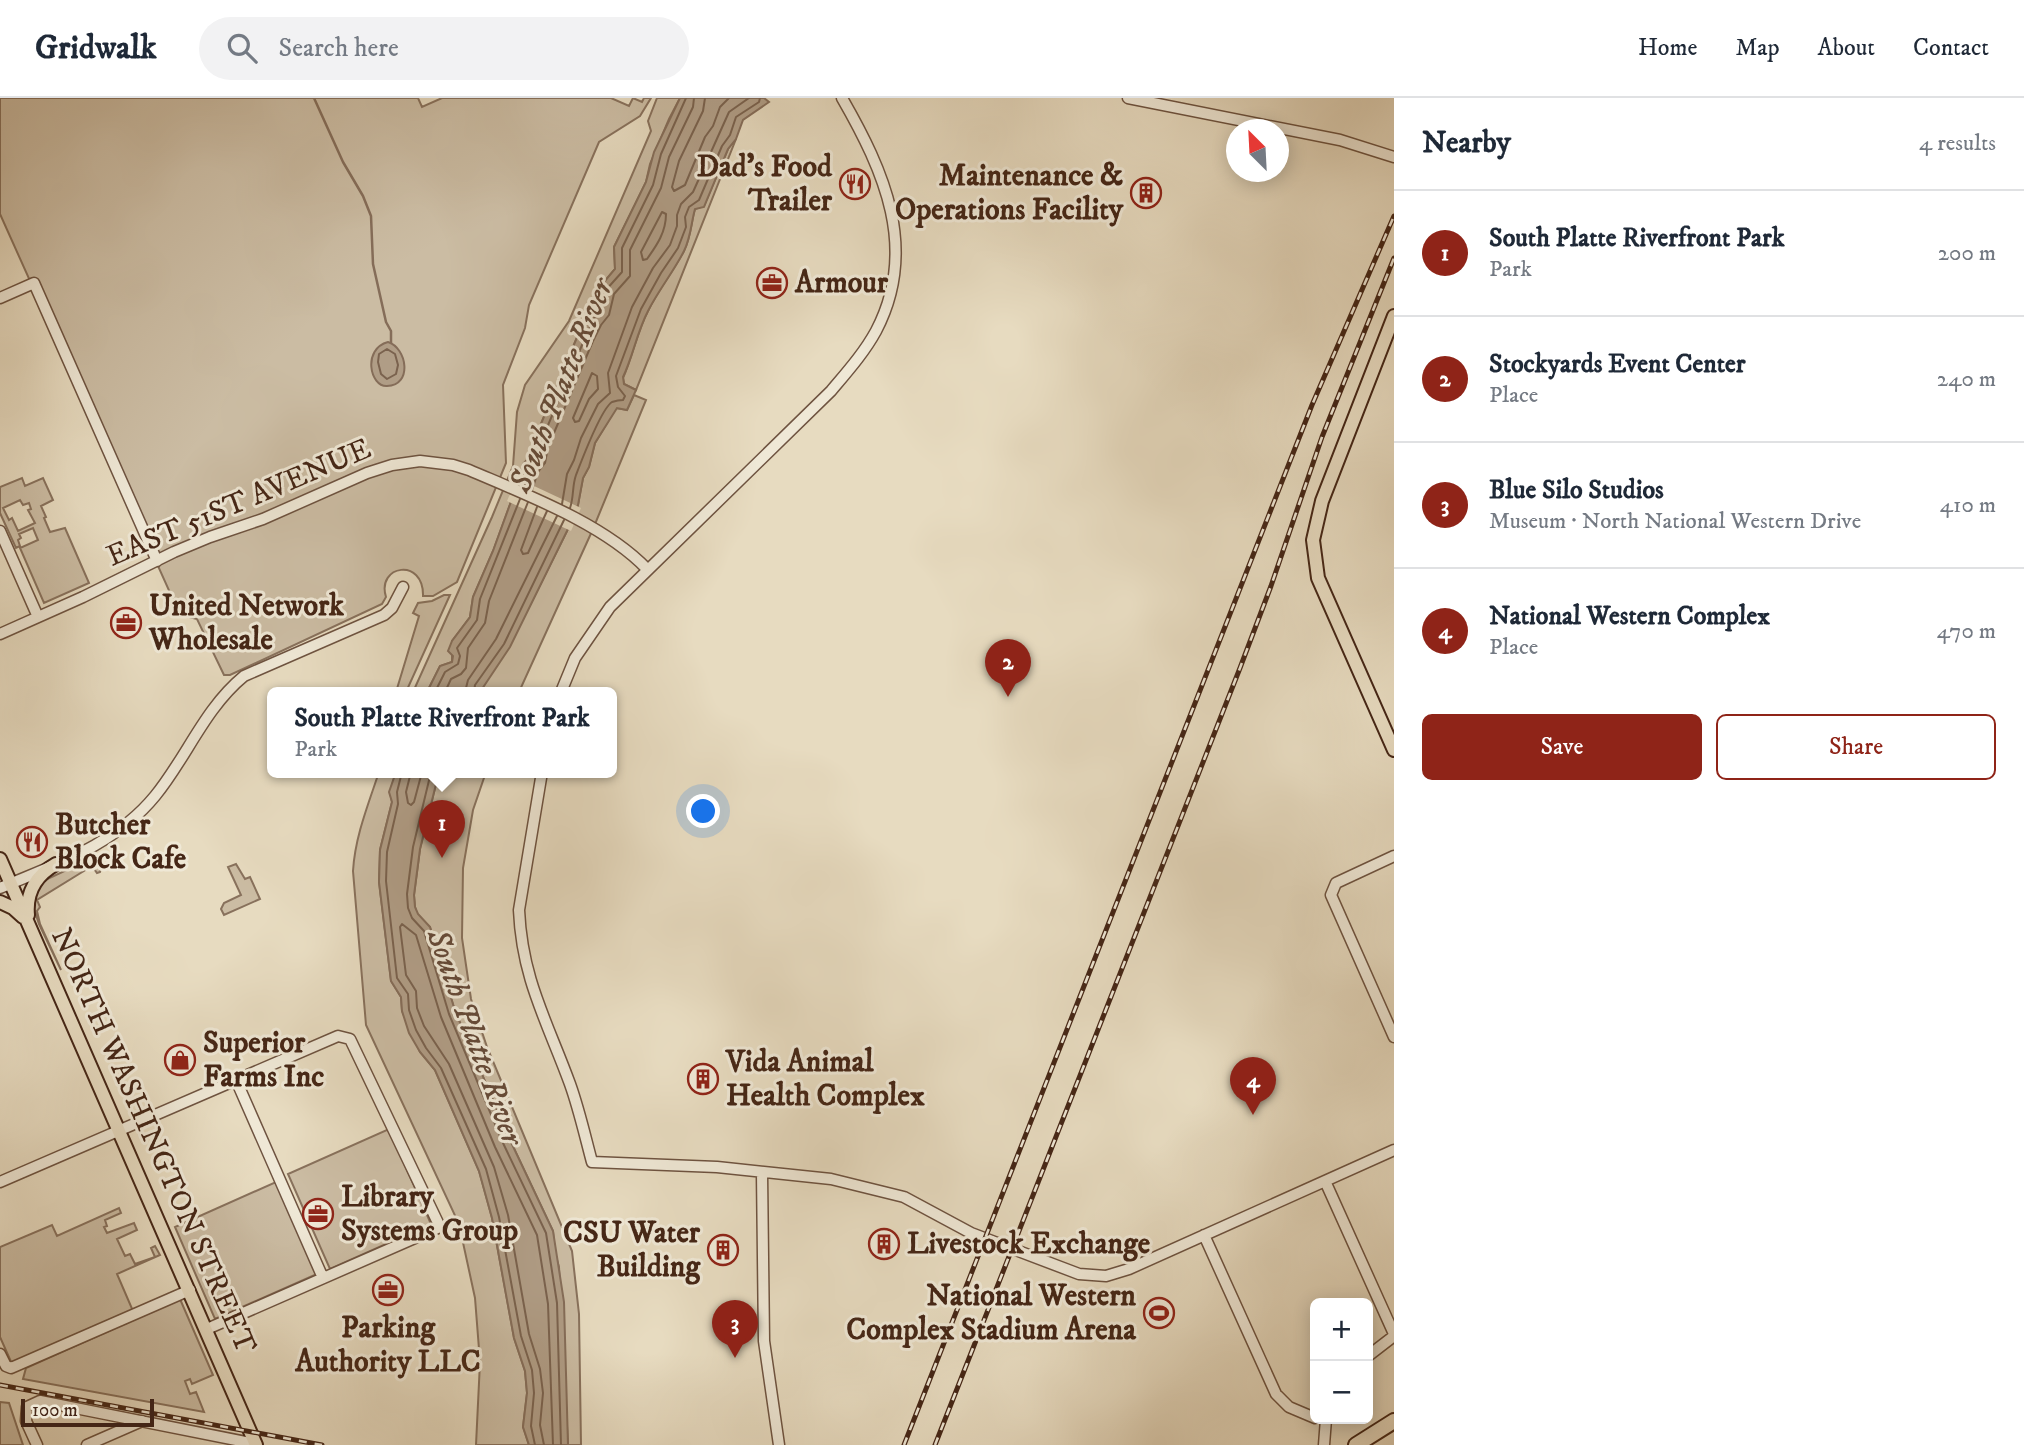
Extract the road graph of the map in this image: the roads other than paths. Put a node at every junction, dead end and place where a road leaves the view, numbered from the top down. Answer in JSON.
{"nodes":[{"id":1,"x":842,"y":98,"type":"edge"},
{"id":2,"x":1128,"y":98,"type":"edge"},
{"id":3,"x":1394,"y":157,"type":"edge"},
{"id":4,"x":0,"y":298,"type":"edge"},
{"id":5,"x":1394,"y":316,"type":"edge"},
{"id":6,"x":0,"y":531,"type":"edge"},
{"id":7,"x":157,"y":561,"type":"junction"},
{"id":8,"x":647,"y":569,"type":"junction"},
{"id":9,"x":403,"y":587,"type":"dead end"},
{"id":10,"x":38,"y":617,"type":"junction"},
{"id":11,"x":0,"y":634,"type":"edge"},
{"id":12,"x":563,"y":687,"type":"edge"},
{"id":13,"x":1394,"y":750,"type":"edge"},
{"id":14,"x":541,"y":778,"type":"edge"},
{"id":15,"x":1394,"y":856,"type":"edge"},
{"id":16,"x":0,"y":859,"type":"edge"},
{"id":17,"x":56,"y":864,"type":"junction"},
{"id":18,"x":6,"y":886,"type":"edge"},
{"id":19,"x":0,"y":902,"type":"edge"},
{"id":20,"x":30,"y":926,"type":"junction"},
{"id":21,"x":1394,"y":1037,"type":"edge"},
{"id":22,"x":236,"y":1080,"type":"junction"},
{"id":23,"x":120,"y":1130,"type":"junction"},
{"id":24,"x":1394,"y":1150,"type":"edge"},
{"id":25,"x":762,"y":1173,"type":"junction"},
{"id":26,"x":1325,"y":1181,"type":"junction"},
{"id":27,"x":0,"y":1182,"type":"edge"},
{"id":28,"x":1204,"y":1235,"type":"junction"},
{"id":29,"x":323,"y":1278,"type":"junction"},
{"id":30,"x":190,"y":1290,"type":"junction"},
{"id":31,"x":207,"y":1329,"type":"junction"},
{"id":32,"x":1394,"y":1335,"type":"edge"},
{"id":33,"x":1373,"y":1352,"type":"edge"},
{"id":34,"x":0,"y":1354,"type":"edge"},
{"id":35,"x":1310,"y":1415,"type":"edge"},
{"id":36,"x":143,"y":1421,"type":"junction"},
{"id":37,"x":1394,"y":1421,"type":"edge"},
{"id":38,"x":1322,"y":1424,"type":"edge"},
{"id":39,"x":37,"y":1445,"type":"edge"},
{"id":40,"x":87,"y":1445,"type":"edge"},
{"id":41,"x":256,"y":1445,"type":"edge"},
{"id":42,"x":779,"y":1445,"type":"edge"},
{"id":43,"x":1324,"y":1445,"type":"edge"},
{"id":44,"x":1356,"y":1445,"type":"edge"}],
"edges":[{"from":1,"to":8,"type":"street"},
{"from":2,"to":3,"type":"street"},
{"from":4,"to":7,"type":"street"},
{"from":5,"to":13,"type":"main road"},
{"from":6,"to":10,"type":"street"},
{"from":7,"to":8,"type":"street","name":"EAST 51ST AVENUE"},
{"from":7,"to":10,"type":"street","name":"EAST 51ST AVENUE"},
{"from":8,"to":12,"type":"street"},
{"from":9,"to":17,"type":"street"},
{"from":10,"to":11,"type":"street","name":"EAST 51ST AVENUE"},
{"from":14,"to":25,"type":"street"},
{"from":15,"to":21,"type":"street"},
{"from":16,"to":18,"type":"main road","name":"NORTH WASHINGTON STREET"},
{"from":17,"to":18,"type":"street"},
{"from":17,"to":20,"type":"main road"},
{"from":18,"to":20,"type":"main road","name":"NORTH WASHINGTON STREET"},
{"from":19,"to":20,"type":"main road"},
{"from":20,"to":23,"type":"main road","name":"NORTH WASHINGTON STREET"},
{"from":22,"to":23,"type":"street"},
{"from":22,"to":29,"type":"street"},
{"from":22,"to":29,"type":"street"},
{"from":23,"to":27,"type":"street"},
{"from":23,"to":30,"type":"main road","name":"NORTH WASHINGTON STREET"},
{"from":24,"to":26,"type":"street"},
{"from":25,"to":28,"type":"street"},
{"from":25,"to":42,"type":"street"},
{"from":26,"to":28,"type":"street"},
{"from":26,"to":32,"type":"street"},
{"from":28,"to":35,"type":"street"},
{"from":29,"to":31,"type":"street"},
{"from":30,"to":31,"type":"main road","name":"NORTH WASHINGTON STREET"},
{"from":30,"to":34,"type":"street"},
{"from":31,"to":41,"type":"main road","name":"NORTH WASHINGTON STREET"},
{"from":32,"to":33,"type":"street"},
{"from":36,"to":39,"type":"street"},
{"from":36,"to":40,"type":"street"},
{"from":36,"to":41,"type":"street"},
{"from":37,"to":44,"type":"highway"},
{"from":38,"to":43,"type":"street"}]}
